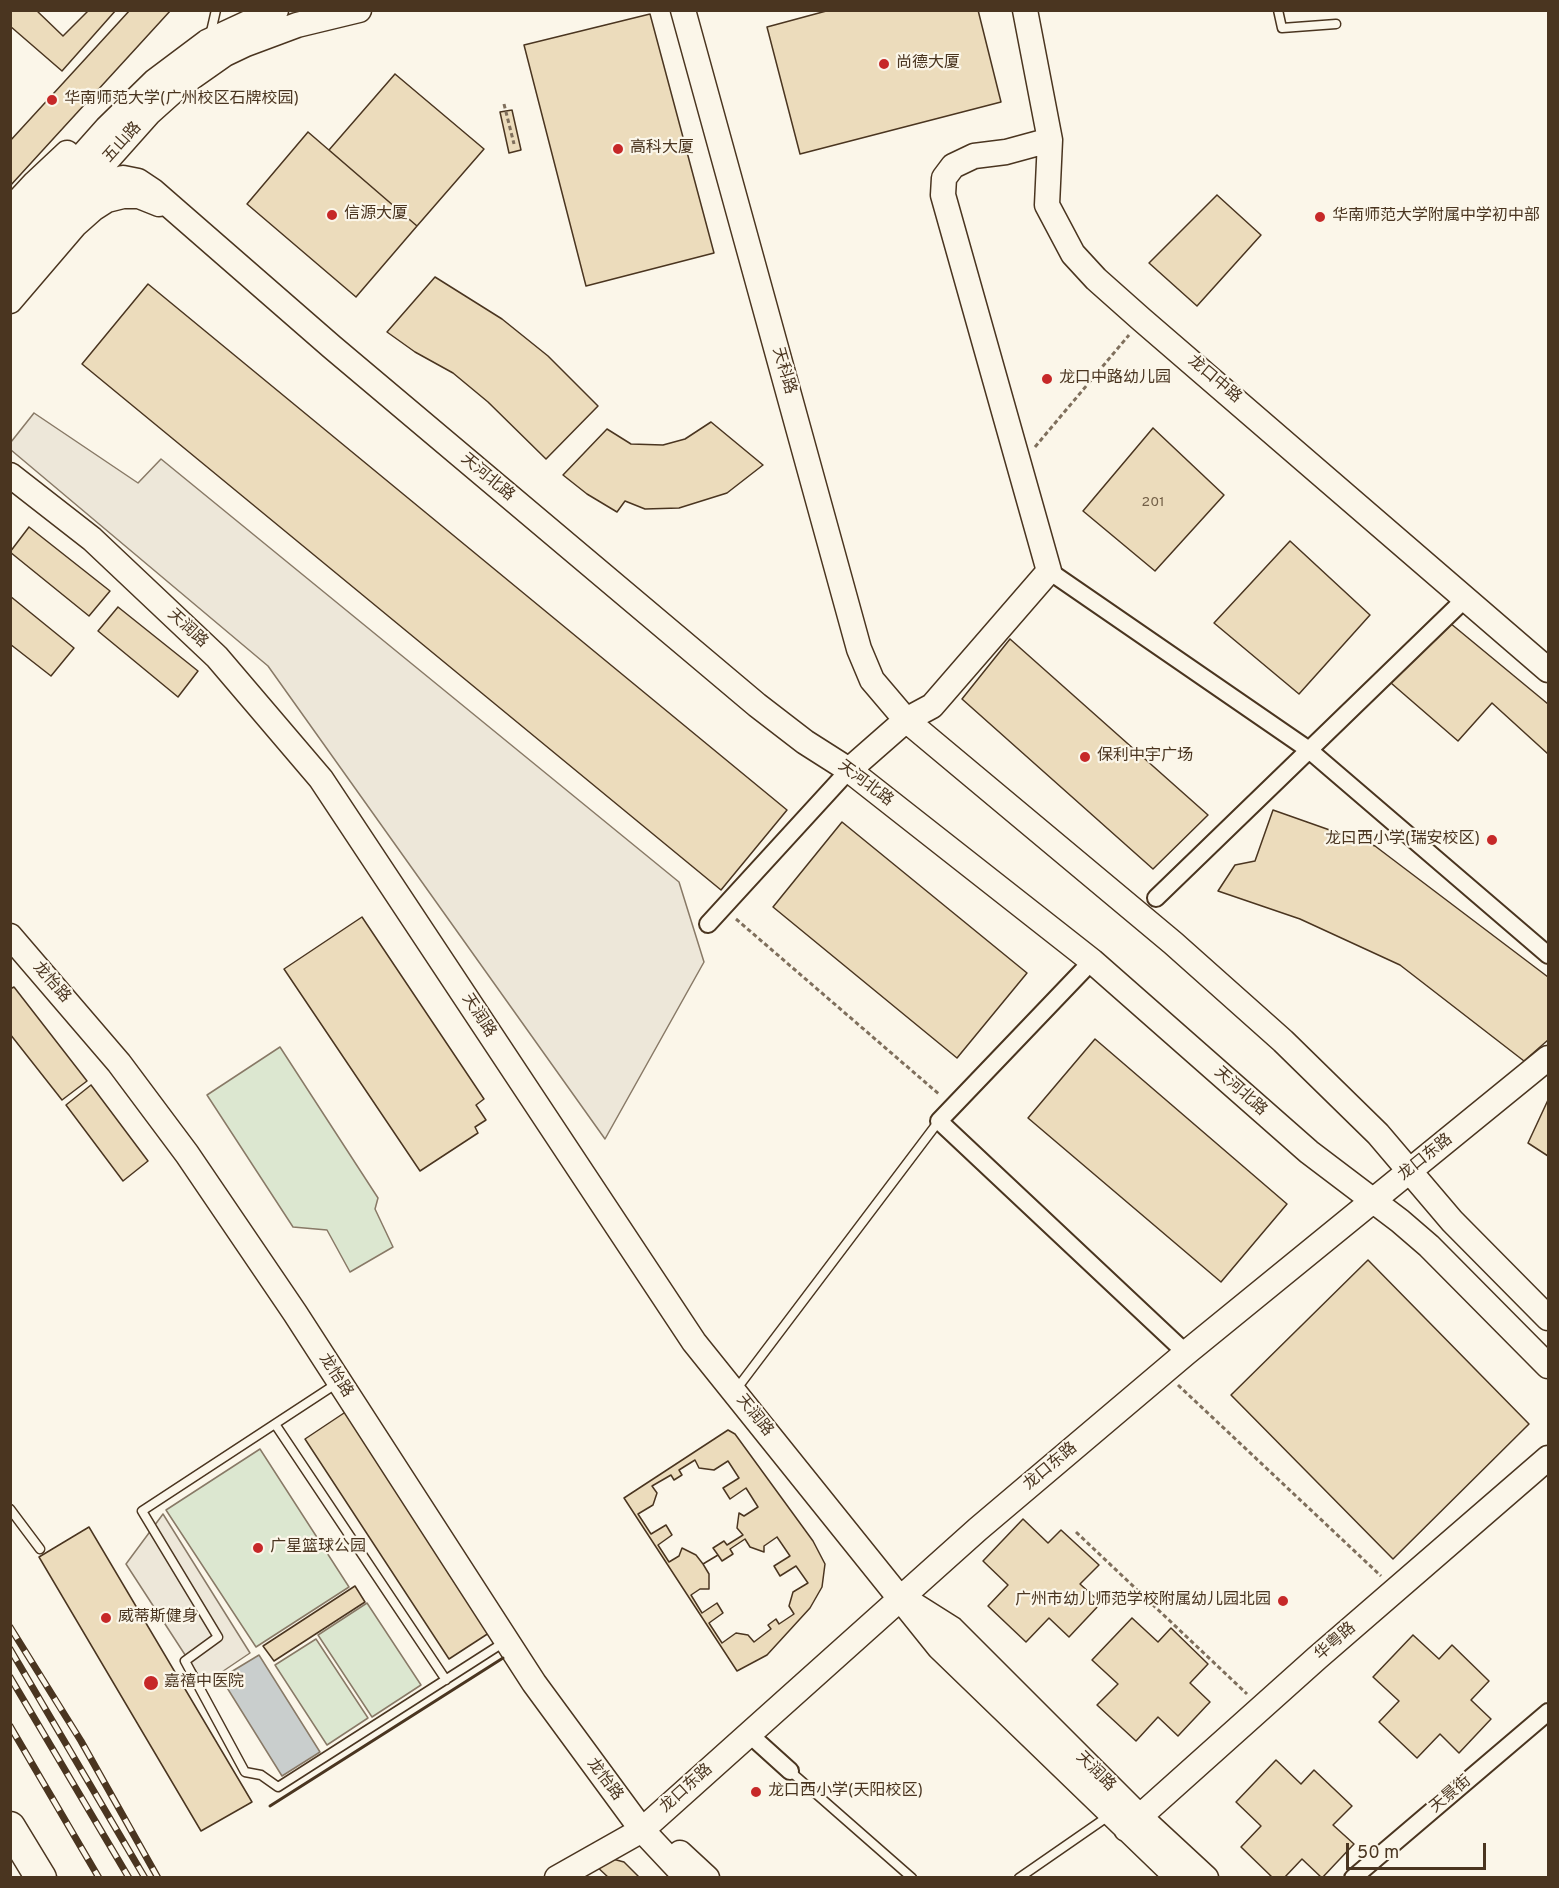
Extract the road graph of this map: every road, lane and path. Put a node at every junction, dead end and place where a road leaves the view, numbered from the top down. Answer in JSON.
{"nodes":[{"id":1,"x":216,"y":10,"type":"edge"},
{"id":2,"x":276,"y":10,"type":"edge"},
{"id":3,"x":359,"y":10,"type":"edge"},
{"id":4,"x":683,"y":10,"type":"edge"},
{"id":5,"x":1025,"y":10,"type":"edge"},
{"id":6,"x":1278,"y":10,"type":"edge"},
{"id":7,"x":1336,"y":24,"type":"dead end"},
{"id":8,"x":207,"y":42,"type":"junction"},
{"id":9,"x":504,"y":104,"type":"dead end"},
{"id":10,"x":1050,"y":140,"type":"junction"},
{"id":11,"x":514,"y":144,"type":"dead end"},
{"id":12,"x":80,"y":191,"type":"junction"},
{"id":13,"x":173,"y":209,"type":"junction"},
{"id":14,"x":17,"y":231,"type":"edge"},
{"id":15,"x":10,"y":269,"type":"edge"},
{"id":16,"x":10,"y":301,"type":"edge"},
{"id":17,"x":1141,"y":319,"type":"junction"},
{"id":18,"x":1020,"y":465,"type":"junction"},
{"id":19,"x":10,"y":475,"type":"edge"},
{"id":20,"x":1049,"y":571,"type":"junction"},
{"id":21,"x":1467,"y":597,"type":"junction"},
{"id":22,"x":1548,"y":670,"type":"edge"},
{"id":23,"x":906,"y":720,"type":"junction"},
{"id":24,"x":1309,"y":750,"type":"junction"},
{"id":25,"x":849,"y":770,"type":"junction"},
{"id":26,"x":1156,"y":898,"type":"dead end"},
{"id":27,"x":723,"y":908,"type":"junction"},
{"id":28,"x":708,"y":924,"type":"dead end"},
{"id":29,"x":10,"y":936,"type":"edge"},
{"id":30,"x":1548,"y":955,"type":"edge"},
{"id":31,"x":1092,"y":960,"type":"junction"},
{"id":32,"x":1548,"y":1058,"type":"edge"},
{"id":33,"x":953,"y":1106,"type":"junction"},
{"id":34,"x":939,"y":1121,"type":"junction"},
{"id":35,"x":1410,"y":1172,"type":"junction"},
{"id":36,"x":1372,"y":1201,"type":"junction"},
{"id":37,"x":1548,"y":1318,"type":"edge"},
{"id":38,"x":1186,"y":1353,"type":"junction"},
{"id":39,"x":1548,"y":1366,"type":"edge"},
{"id":40,"x":1164,"y":1371,"type":"junction"},
{"id":41,"x":339,"y":1382,"type":"junction"},
{"id":42,"x":734,"y":1392,"type":"junction"},
{"id":43,"x":275,"y":1425,"type":"junction"},
{"id":44,"x":1548,"y":1458,"type":"edge"},
{"id":45,"x":10,"y":1509,"type":"edge"},
{"id":46,"x":1076,"y":1532,"type":"dead end"},
{"id":47,"x":40,"y":1549,"type":"dead end"},
{"id":48,"x":1395,"y":1590,"type":"junction"},
{"id":49,"x":902,"y":1598,"type":"junction"},
{"id":50,"x":507,"y":1641,"type":"junction"},
{"id":51,"x":446,"y":1680,"type":"junction"},
{"id":52,"x":1262,"y":1707,"type":"junction"},
{"id":53,"x":1548,"y":1712,"type":"edge"},
{"id":54,"x":748,"y":1734,"type":"junction"},
{"id":55,"x":790,"y":1771,"type":"joint"},
{"id":56,"x":1125,"y":1820,"type":"junction"},
{"id":57,"x":10,"y":1827,"type":"edge"},
{"id":58,"x":642,"y":1830,"type":"junction"},
{"id":59,"x":40,"y":1878,"type":"edge"},
{"id":60,"x":557,"y":1878,"type":"edge"},
{"id":61,"x":687,"y":1878,"type":"edge"},
{"id":62,"x":707,"y":1878,"type":"edge"},
{"id":63,"x":912,"y":1878,"type":"edge"},
{"id":64,"x":1019,"y":1878,"type":"edge"},
{"id":65,"x":1178,"y":1878,"type":"edge"},
{"id":66,"x":1206,"y":1878,"type":"edge"},
{"id":67,"x":1353,"y":1878,"type":"edge"}],
"edges":[{"from":1,"to":8,"type":"lane"},
{"from":2,"to":8,"type":"street","name":"五山路"},
{"from":3,"to":12,"type":"street","name":"五山路"},
{"from":4,"to":23,"type":"street","name":"天科路"},
{"from":5,"to":10,"type":"street","name":"龙口中路"},
{"from":6,"to":7,"type":"lane"},
{"from":8,"to":14,"type":"street","name":"五山路"},
{"from":9,"to":11,"type":"path"},
{"from":10,"to":17,"type":"street","name":"龙口中路"},
{"from":10,"to":18,"type":"street"},
{"from":12,"to":13,"type":"street","name":"天河北路"},
{"from":12,"to":14,"type":"street","name":"五山路"},
{"from":13,"to":16,"type":"street"},
{"from":13,"to":25,"type":"street","name":"天河北路"},
{"from":14,"to":15,"type":"street","name":"五山路"},
{"from":17,"to":18,"type":"path"},
{"from":17,"to":21,"type":"street","name":"龙口中路"},
{"from":18,"to":20,"type":"street"},
{"from":19,"to":42,"type":"street","name":"天润路"},
{"from":20,"to":23,"type":"street"},
{"from":20,"to":24,"type":"street"},
{"from":21,"to":22,"type":"street","name":"龙口中路"},
{"from":21,"to":24,"type":"street"},
{"from":23,"to":25,"type":"street"},
{"from":23,"to":35,"type":"street"},
{"from":24,"to":26,"type":"street"},
{"from":24,"to":30,"type":"street"},
{"from":25,"to":27,"type":"street"},
{"from":25,"to":31,"type":"street","name":"天河北路"},
{"from":27,"to":28,"type":"street"},
{"from":27,"to":33,"type":"path"},
{"from":29,"to":41,"type":"street","name":"龙怡路"},
{"from":31,"to":33,"type":"street"},
{"from":31,"to":36,"type":"street","name":"天河北路"},
{"from":32,"to":35,"type":"street","name":"龙口东路"},
{"from":33,"to":34,"type":"street"},
{"from":34,"to":38,"type":"street"},
{"from":34,"to":42,"type":"lane"},
{"from":35,"to":36,"type":"street","name":"龙口东路"},
{"from":35,"to":37,"type":"street"},
{"from":36,"to":38,"type":"street","name":"龙口东路"},
{"from":36,"to":39,"type":"street","name":"天河北路"},
{"from":38,"to":40,"type":"street","name":"龙口东路"},
{"from":40,"to":48,"type":"path"},
{"from":40,"to":49,"type":"street","name":"龙口东路"},
{"from":41,"to":43,"type":"lane"},
{"from":41,"to":50,"type":"street","name":"龙怡路"},
{"from":42,"to":49,"type":"street","name":"天润路"},
{"from":43,"to":51,"type":"lane"},
{"from":43,"to":51,"type":"lane"},
{"from":44,"to":48,"type":"street","name":"华粤路"},
{"from":45,"to":47,"type":"lane"},
{"from":46,"to":52,"type":"path"},
{"from":48,"to":52,"type":"street","name":"华粤路"},
{"from":49,"to":54,"type":"street","name":"龙口东路"},
{"from":49,"to":56,"type":"street","name":"天润路"},
{"from":50,"to":51,"type":"lane"},
{"from":50,"to":58,"type":"street","name":"龙怡路"},
{"from":52,"to":56,"type":"street","name":"华粤路"},
{"from":53,"to":67,"type":"street","name":"天景街"},
{"from":54,"to":55,"type":"street"},
{"from":54,"to":58,"type":"street","name":"龙口东路"},
{"from":55,"to":63,"type":"lane"},
{"from":56,"to":64,"type":"lane"},
{"from":56,"to":65,"type":"street","name":"天润路"},
{"from":56,"to":66,"type":"street","name":"天润路"},
{"from":57,"to":59,"type":"highway"},
{"from":58,"to":60,"type":"street","name":"龙口东路"},
{"from":58,"to":61,"type":"street","name":"龙怡路"},
{"from":58,"to":62,"type":"street"}]}
